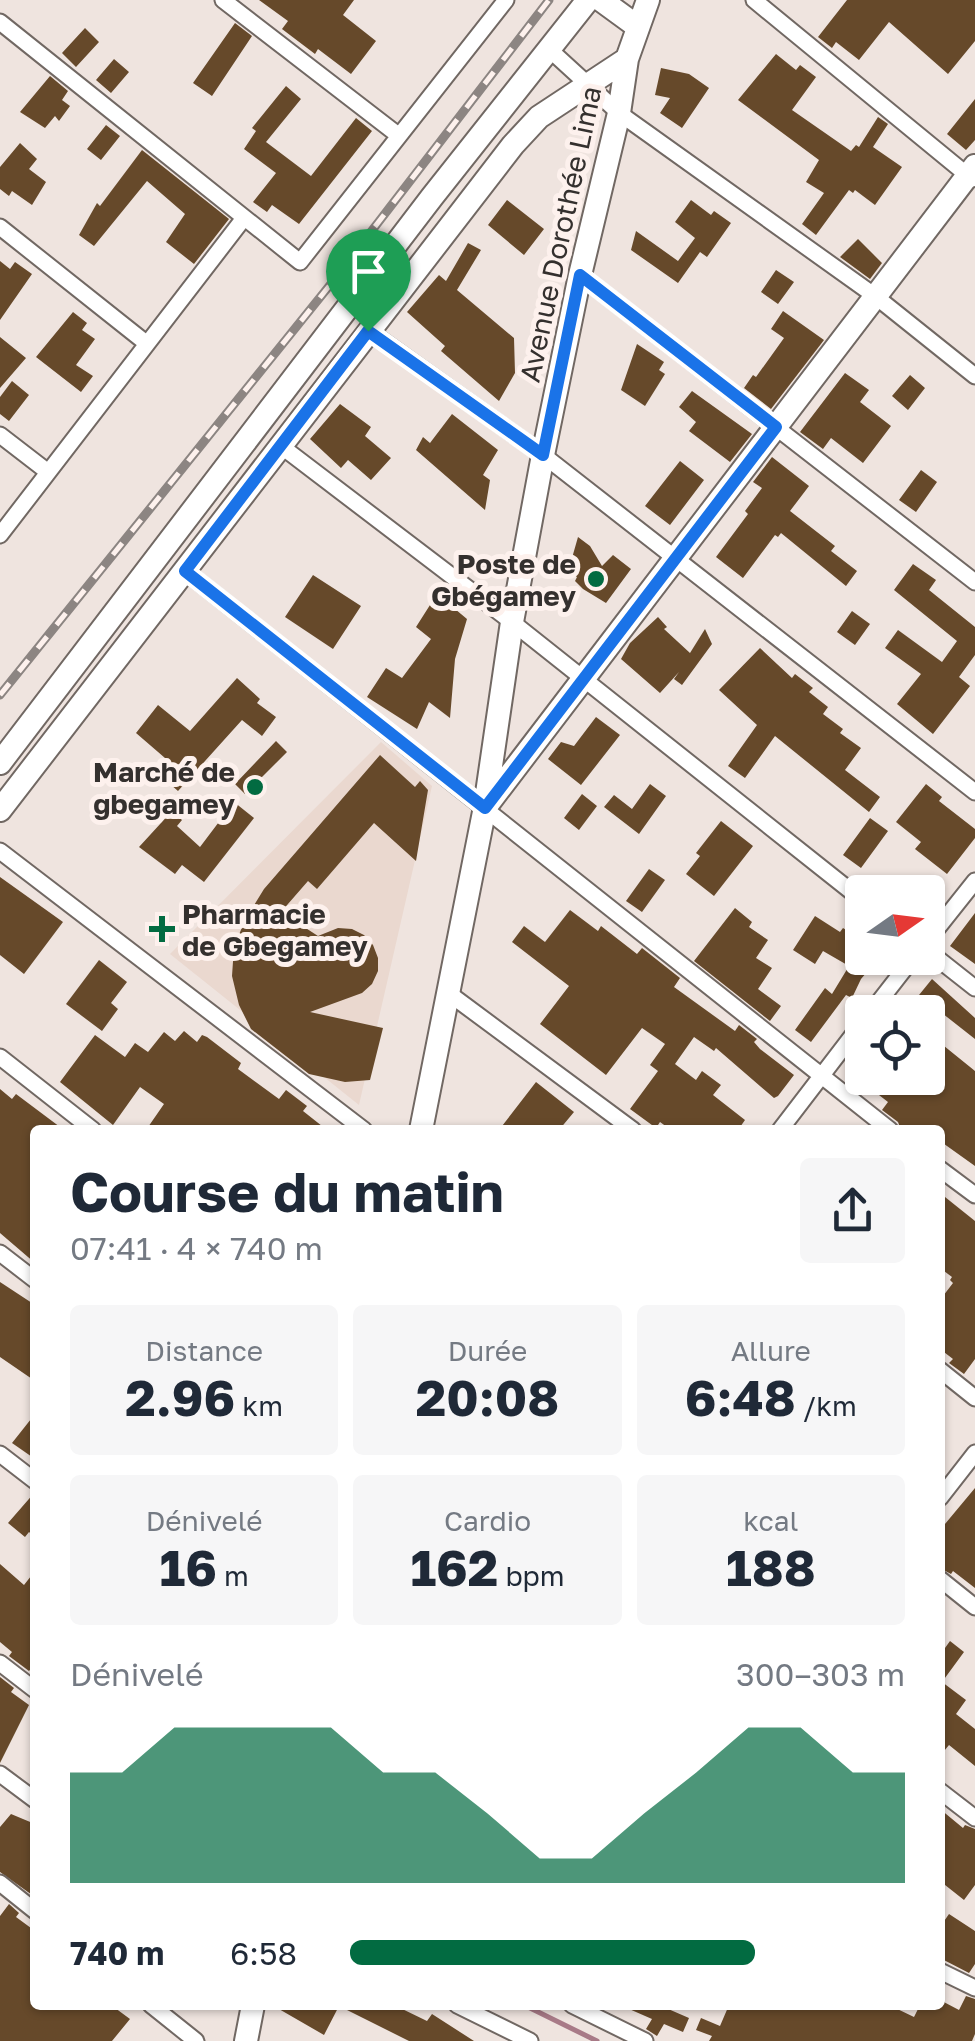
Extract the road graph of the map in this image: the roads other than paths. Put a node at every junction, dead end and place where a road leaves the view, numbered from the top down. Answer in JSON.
{"nodes":[{"id":1,"x":223,"y":0,"type":"edge"},
{"id":2,"x":588,"y":0,"type":"edge"},
{"id":3,"x":601,"y":0,"type":"edge"},
{"id":4,"x":648,"y":0,"type":"edge"},
{"id":5,"x":754,"y":0,"type":"edge"},
{"id":6,"x":496,"y":3,"type":"edge"},
{"id":7,"x":0,"y":22,"type":"edge"},
{"id":8,"x":638,"y":26,"type":"junction"},
{"id":9,"x":548,"y":50,"type":"junction"},
{"id":10,"x":627,"y":59,"type":"junction"},
{"id":11,"x":586,"y":85,"type":"junction"},
{"id":12,"x":502,"y":109,"type":"junction"},
{"id":13,"x":619,"y":113,"type":"junction"},
{"id":14,"x":527,"y":128,"type":"junction"},
{"id":15,"x":398,"y":135,"type":"junction"},
{"id":16,"x":972,"y":174,"type":"edge"},
{"id":17,"x":244,"y":218,"type":"junction"},
{"id":18,"x":0,"y":227,"type":"edge"},
{"id":19,"x":580,"y":275,"type":"junction"},
{"id":20,"x":875,"y":296,"type":"junction"},
{"id":21,"x":368,"y":331,"type":"junction"},
{"id":22,"x":146,"y":343,"type":"junction"},
{"id":23,"x":975,"y":376,"type":"edge"},
{"id":24,"x":776,"y":427,"type":"junction"},
{"id":25,"x":0,"y":435,"type":"edge"},
{"id":26,"x":281,"y":446,"type":"junction"},
{"id":27,"x":543,"y":455,"type":"junction"},
{"id":28,"x":48,"y":472,"type":"junction"},
{"id":29,"x":0,"y":535,"type":"edge"},
{"id":30,"x":675,"y":559,"type":"junction"},
{"id":31,"x":185,"y":571,"type":"junction"},
{"id":32,"x":975,"y":582,"type":"edge"},
{"id":33,"x":512,"y":622,"type":"junction"},
{"id":34,"x":581,"y":679,"type":"junction"},
{"id":35,"x":0,"y":763,"type":"edge"},
{"id":36,"x":975,"y":792,"type":"edge"},
{"id":37,"x":485,"y":808,"type":"junction"},
{"id":38,"x":0,"y":810,"type":"edge"},
{"id":39,"x":0,"y":851,"type":"edge"},
{"id":40,"x":975,"y":881,"type":"edge"},
{"id":41,"x":845,"y":887,"type":"edge"},
{"id":42,"x":945,"y":919,"type":"edge"},
{"id":43,"x":945,"y":964,"type":"edge"},
{"id":44,"x":900,"y":975,"type":"edge"},
{"id":45,"x":975,"y":988,"type":"edge"},
{"id":46,"x":447,"y":992,"type":"junction"},
{"id":47,"x":885,"y":995,"type":"edge"},
{"id":48,"x":845,"y":1045,"type":"edge"},
{"id":49,"x":0,"y":1058,"type":"edge"},
{"id":50,"x":821,"y":1076,"type":"junction"},
{"id":51,"x":87,"y":1125,"type":"edge"},
{"id":52,"x":357,"y":1125,"type":"edge"},
{"id":53,"x":422,"y":1125,"type":"edge"},
{"id":54,"x":626,"y":1125,"type":"edge"},
{"id":55,"x":784,"y":1125,"type":"edge"},
{"id":56,"x":884,"y":1125,"type":"edge"},
{"id":57,"x":945,"y":1172,"type":"edge"},
{"id":58,"x":975,"y":1195,"type":"edge"},
{"id":59,"x":0,"y":1253,"type":"edge"},
{"id":60,"x":30,"y":1276,"type":"edge"},
{"id":61,"x":945,"y":1374,"type":"edge"},
{"id":62,"x":975,"y":1398,"type":"edge"},
{"id":63,"x":975,"y":1453,"type":"edge"},
{"id":64,"x":0,"y":1454,"type":"edge"},
{"id":65,"x":30,"y":1477,"type":"edge"},
{"id":66,"x":945,"y":1492,"type":"edge"},
{"id":67,"x":945,"y":1582,"type":"edge"},
{"id":68,"x":975,"y":1607,"type":"edge"},
{"id":69,"x":0,"y":1663,"type":"edge"},
{"id":70,"x":30,"y":1686,"type":"edge"},
{"id":71,"x":0,"y":1774,"type":"edge"},
{"id":72,"x":30,"y":1796,"type":"edge"},
{"id":73,"x":945,"y":1796,"type":"edge"},
{"id":74,"x":975,"y":1818,"type":"edge"},
{"id":75,"x":0,"y":1883,"type":"edge"},
{"id":76,"x":30,"y":1908,"type":"edge"},
{"id":77,"x":945,"y":1973,"type":"edge"},
{"id":78,"x":975,"y":1988,"type":"edge"},
{"id":79,"x":157,"y":2010,"type":"edge"},
{"id":80,"x":252,"y":2010,"type":"edge"},
{"id":81,"x":467,"y":2010,"type":"edge"},
{"id":82,"x":582,"y":2010,"type":"edge"},
{"id":83,"x":196,"y":2041,"type":"edge"},
{"id":84,"x":246,"y":2041,"type":"edge"},
{"id":85,"x":530,"y":2041,"type":"edge"},
{"id":86,"x":645,"y":2041,"type":"edge"}],
"edges":[{"from":1,"to":15,"type":"street"},
{"from":2,"to":9,"type":"main road"},
{"from":3,"to":8,"type":"main road"},
{"from":4,"to":8,"type":"main road","name":"Avenue Dorothée Lima"},
{"from":5,"to":16,"type":"street"},
{"from":6,"to":15,"type":"street"},
{"from":7,"to":17,"type":"street"},
{"from":8,"to":10,"type":"main road","name":"Avenue Dorothée Lima"},
{"from":9,"to":11,"type":"street"},
{"from":9,"to":12,"type":"main road"},
{"from":10,"to":11,"type":"main road","name":"Avenue Dorothée Lima"},
{"from":10,"to":13,"type":"main road","name":"Avenue Dorothée Lima"},
{"from":11,"to":13,"type":"street"},
{"from":11,"to":14,"type":"main road","name":"Avenue Dorothée Lima"},
{"from":12,"to":14,"type":"main road"},
{"from":12,"to":35,"type":"main road"},
{"from":13,"to":19,"type":"main road","name":"Avenue Dorothée Lima"},
{"from":13,"to":20,"type":"street"},
{"from":14,"to":21,"type":"main road","name":"Avenue Dorothée Lima"},
{"from":15,"to":17,"type":"street"},
{"from":16,"to":20,"type":"main road"},
{"from":17,"to":22,"type":"street"},
{"from":18,"to":22,"type":"street"},
{"from":19,"to":24,"type":"street"},
{"from":19,"to":27,"type":"main road","name":"Avenue Dorothée Lima"},
{"from":20,"to":23,"type":"street"},
{"from":20,"to":24,"type":"main road"},
{"from":21,"to":26,"type":"main road","name":"Avenue Dorothée Lima"},
{"from":21,"to":27,"type":"street"},
{"from":22,"to":28,"type":"street"},
{"from":24,"to":30,"type":"main road"},
{"from":24,"to":32,"type":"street"},
{"from":25,"to":28,"type":"street"},
{"from":26,"to":31,"type":"main road","name":"Avenue Dorothée Lima"},
{"from":26,"to":33,"type":"street"},
{"from":27,"to":30,"type":"street"},
{"from":27,"to":33,"type":"main road","name":"Avenue Dorothée Lima"},
{"from":28,"to":29,"type":"street"},
{"from":30,"to":34,"type":"main road"},
{"from":30,"to":36,"type":"street"},
{"from":31,"to":37,"type":"street"},
{"from":31,"to":38,"type":"main road","name":"Avenue Dorothée Lima"},
{"from":33,"to":34,"type":"street"},
{"from":33,"to":37,"type":"main road","name":"Avenue Dorothée Lima"},
{"from":34,"to":37,"type":"main road"},
{"from":34,"to":41,"type":"street"},
{"from":37,"to":46,"type":"main road","name":"Avenue Dorothée Lima"},
{"from":37,"to":50,"type":"street"},
{"from":39,"to":52,"type":"street"},
{"from":40,"to":42,"type":"street"},
{"from":43,"to":45,"type":"street"},
{"from":44,"to":47,"type":"street"},
{"from":46,"to":53,"type":"main road","name":"Avenue Dorothée Lima"},
{"from":46,"to":54,"type":"street"},
{"from":48,"to":50,"type":"street"},
{"from":49,"to":51,"type":"street"},
{"from":50,"to":55,"type":"street"},
{"from":50,"to":56,"type":"street"},
{"from":57,"to":58,"type":"street"},
{"from":59,"to":60,"type":"street"},
{"from":61,"to":62,"type":"street"},
{"from":63,"to":66,"type":"street"},
{"from":64,"to":65,"type":"street"},
{"from":67,"to":68,"type":"street"},
{"from":69,"to":70,"type":"street"},
{"from":71,"to":72,"type":"street"},
{"from":73,"to":74,"type":"street"},
{"from":75,"to":76,"type":"street"},
{"from":77,"to":78,"type":"street"},
{"from":79,"to":83,"type":"street"},
{"from":80,"to":84,"type":"main road"},
{"from":81,"to":85,"type":"street"},
{"from":82,"to":86,"type":"street"}]}
